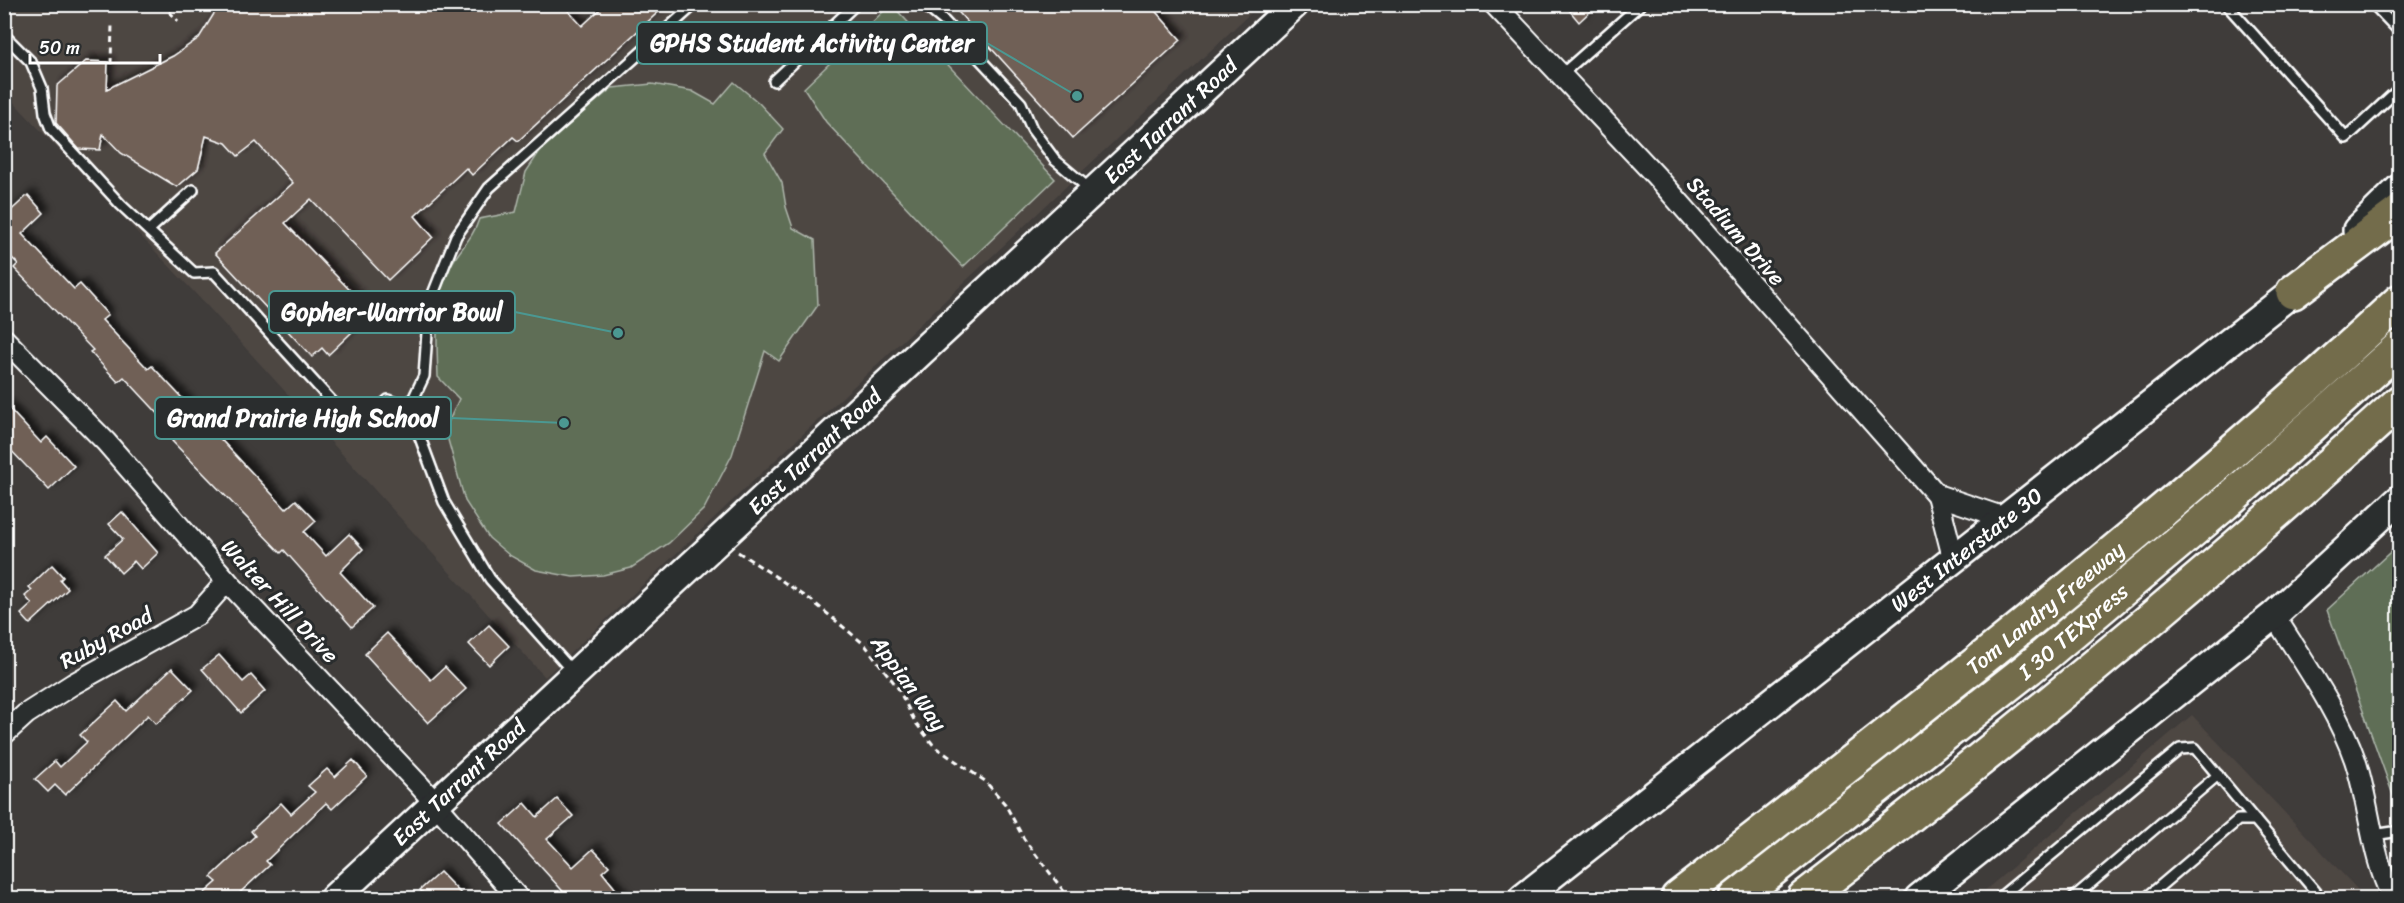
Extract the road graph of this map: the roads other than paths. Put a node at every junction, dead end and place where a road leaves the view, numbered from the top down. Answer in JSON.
{"nodes":[{"id":1,"x":695,"y":4,"type":"edge"},
{"id":2,"x":856,"y":4,"type":"edge"},
{"id":3,"x":923,"y":4,"type":"edge"},
{"id":4,"x":1295,"y":4,"type":"edge"},
{"id":5,"x":1494,"y":4,"type":"edge"},
{"id":6,"x":1641,"y":4,"type":"edge"},
{"id":7,"x":2226,"y":4,"type":"edge"},
{"id":8,"x":2373,"y":4,"type":"edge"},
{"id":9,"x":2400,"y":32,"type":"edge"},
{"id":10,"x":4,"y":35,"type":"edge"},
{"id":11,"x":1562,"y":74,"type":"junction"},
{"id":12,"x":774,"y":81,"type":"dead end"},
{"id":13,"x":2400,"y":88,"type":"edge"},
{"id":14,"x":2400,"y":188,"type":"edge"},
{"id":15,"x":193,"y":190,"type":"dead end"},
{"id":16,"x":1094,"y":192,"type":"junction"},
{"id":17,"x":2400,"y":212,"type":"edge"},
{"id":18,"x":149,"y":230,"type":"junction"},
{"id":19,"x":2293,"y":292,"type":"junction"},
{"id":20,"x":2400,"y":301,"type":"edge"},
{"id":21,"x":4,"y":339,"type":"edge"},
{"id":22,"x":2400,"y":347,"type":"edge"},
{"id":23,"x":2400,"y":402,"type":"edge"},
{"id":24,"x":409,"y":408,"type":"junction"},
{"id":25,"x":1937,"y":495,"type":"junction"},
{"id":26,"x":2400,"y":499,"type":"edge"},
{"id":27,"x":2008,"y":519,"type":"junction"},
{"id":28,"x":1954,"y":561,"type":"junction"},
{"id":29,"x":227,"y":581,"type":"junction"},
{"id":30,"x":2274,"y":615,"type":"junction"},
{"id":31,"x":575,"y":674,"type":"junction"},
{"id":32,"x":4,"y":734,"type":"edge"},
{"id":33,"x":2218,"y":775,"type":"junction"},
{"id":34,"x":435,"y":805,"type":"junction"},
{"id":35,"x":2256,"y":820,"type":"junction"},
{"id":36,"x":2400,"y":831,"type":"edge"},
{"id":37,"x":2373,"y":835,"type":"junction"},
{"id":38,"x":334,"y":898,"type":"edge"},
{"id":39,"x":518,"y":898,"type":"edge"},
{"id":40,"x":1523,"y":898,"type":"edge"},
{"id":41,"x":1678,"y":898,"type":"edge"},
{"id":42,"x":1736,"y":898,"type":"edge"},
{"id":43,"x":1804,"y":898,"type":"edge"},
{"id":44,"x":1919,"y":898,"type":"edge"},
{"id":45,"x":1999,"y":898,"type":"edge"},
{"id":46,"x":2073,"y":898,"type":"edge"},
{"id":47,"x":2146,"y":898,"type":"edge"},
{"id":48,"x":2321,"y":898,"type":"edge"},
{"id":49,"x":2393,"y":898,"type":"edge"}],
"edges":[{"from":1,"to":24,"type":"lane"},
{"from":2,"to":12,"type":"lane"},
{"from":3,"to":16,"type":"lane"},
{"from":4,"to":16,"type":"main road","name":"East Tarrant Road"},
{"from":5,"to":11,"type":"street","name":"Stadium Drive"},
{"from":6,"to":11,"type":"lane"},
{"from":7,"to":13,"type":"lane"},
{"from":8,"to":9,"type":"lane"},
{"from":10,"to":18,"type":"lane"},
{"from":11,"to":25,"type":"street","name":"Stadium Drive"},
{"from":14,"to":19,"type":"main road","name":"West Interstate 30"},
{"from":15,"to":18,"type":"lane"},
{"from":16,"to":31,"type":"main road","name":"East Tarrant Road"},
{"from":17,"to":19,"type":"highway"},
{"from":18,"to":24,"type":"lane"},
{"from":19,"to":27,"type":"main road","name":"West Interstate 30"},
{"from":20,"to":41,"type":"highway","name":"Tom Landry Freeway"},
{"from":21,"to":29,"type":"street","name":"Walter Hill Drive"},
{"from":22,"to":42,"type":"highway","name":"I 30 TEXpress"},
{"from":23,"to":43,"type":"highway"},
{"from":24,"to":31,"type":"lane"},
{"from":25,"to":27,"type":"street","name":"Stadium Drive"},
{"from":25,"to":28,"type":"street","name":"Stadium Drive"},
{"from":26,"to":30,"type":"main road"},
{"from":27,"to":28,"type":"main road","name":"West Interstate 30"},
{"from":28,"to":40,"type":"main road","name":"West Interstate 30"},
{"from":29,"to":32,"type":"street","name":"Ruby Road"},
{"from":29,"to":34,"type":"street","name":"Walter Hill Drive"},
{"from":30,"to":37,"type":"street"},
{"from":30,"to":44,"type":"main road"},
{"from":31,"to":34,"type":"main road","name":"East Tarrant Road"},
{"from":33,"to":35,"type":"lane"},
{"from":33,"to":45,"type":"lane"},
{"from":33,"to":46,"type":"lane"},
{"from":34,"to":38,"type":"main road","name":"East Tarrant Road"},
{"from":34,"to":39,"type":"street","name":"Walter Hill Drive"},
{"from":35,"to":47,"type":"lane"},
{"from":35,"to":48,"type":"lane"},
{"from":36,"to":37,"type":"lane"},
{"from":37,"to":49,"type":"street"}]}
